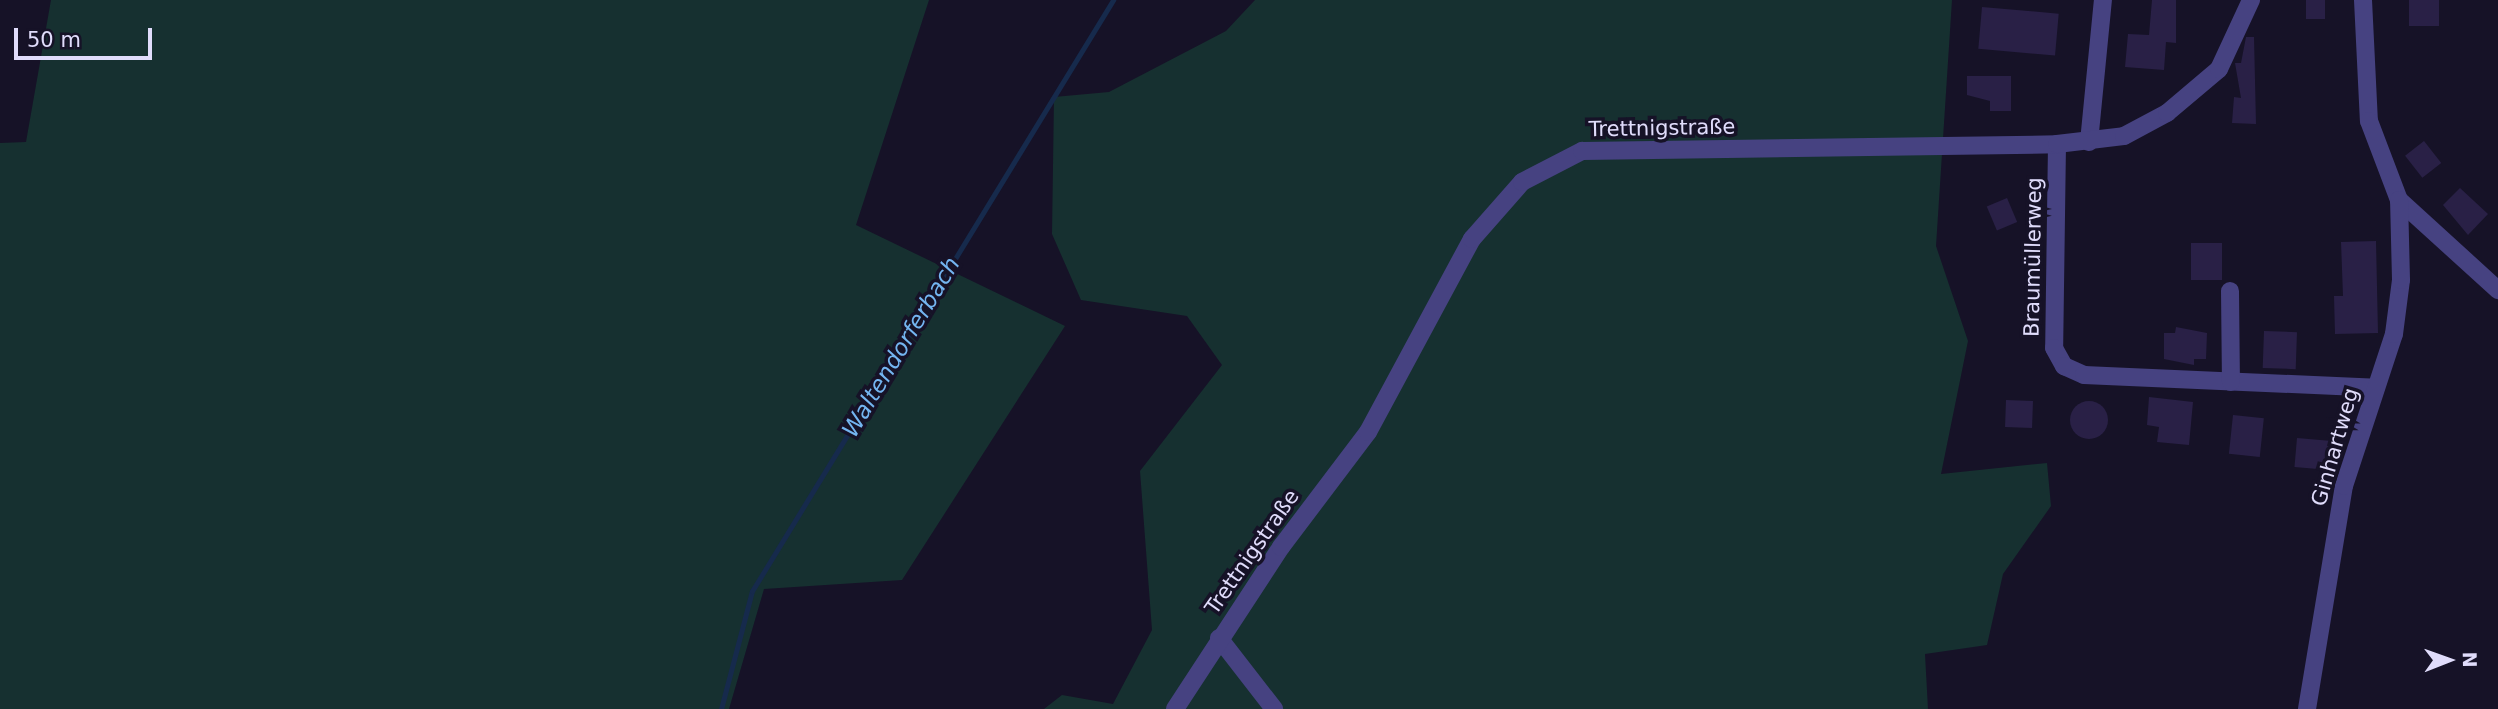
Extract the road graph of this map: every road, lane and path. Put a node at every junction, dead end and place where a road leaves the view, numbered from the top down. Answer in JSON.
{"nodes":[{"id":1,"x":2103,"y":0,"type":"edge"},
{"id":2,"x":2251,"y":0,"type":"edge"},
{"id":3,"x":2363,"y":0,"type":"edge"},
{"id":4,"x":2089,"y":142,"type":"junction"},
{"id":5,"x":2057,"y":144,"type":"junction"},
{"id":6,"x":2399,"y":200,"type":"junction"},
{"id":7,"x":2498,"y":290,"type":"edge"},
{"id":8,"x":2231,"y":291,"type":"dead end"},
{"id":9,"x":2231,"y":382,"type":"junction"},
{"id":10,"x":2376,"y":388,"type":"junction"},
{"id":11,"x":1219,"y":638,"type":"junction"},
{"id":12,"x":1175,"y":709,"type":"edge"},
{"id":13,"x":1274,"y":709,"type":"edge"},
{"id":14,"x":2307,"y":709,"type":"edge"}],
"edges":[{"from":1,"to":4,"type":"street"},
{"from":2,"to":4,"type":"street","name":"Trettnigstraße"},
{"from":3,"to":6,"type":"street"},
{"from":4,"to":5,"type":"street","name":"Trettnigstraße"},
{"from":5,"to":9,"type":"street","name":"Braumüllerweg"},
{"from":5,"to":11,"type":"street","name":"Trettnigstraße"},
{"from":6,"to":7,"type":"street"},
{"from":6,"to":10,"type":"street","name":"Ginhartweg"},
{"from":8,"to":9,"type":"street"},
{"from":9,"to":10,"type":"street","name":"Braumüllerweg"},
{"from":10,"to":14,"type":"street","name":"Ginhartweg"},
{"from":11,"to":12,"type":"street","name":"Trettnigstraße"},
{"from":11,"to":13,"type":"street"}]}
